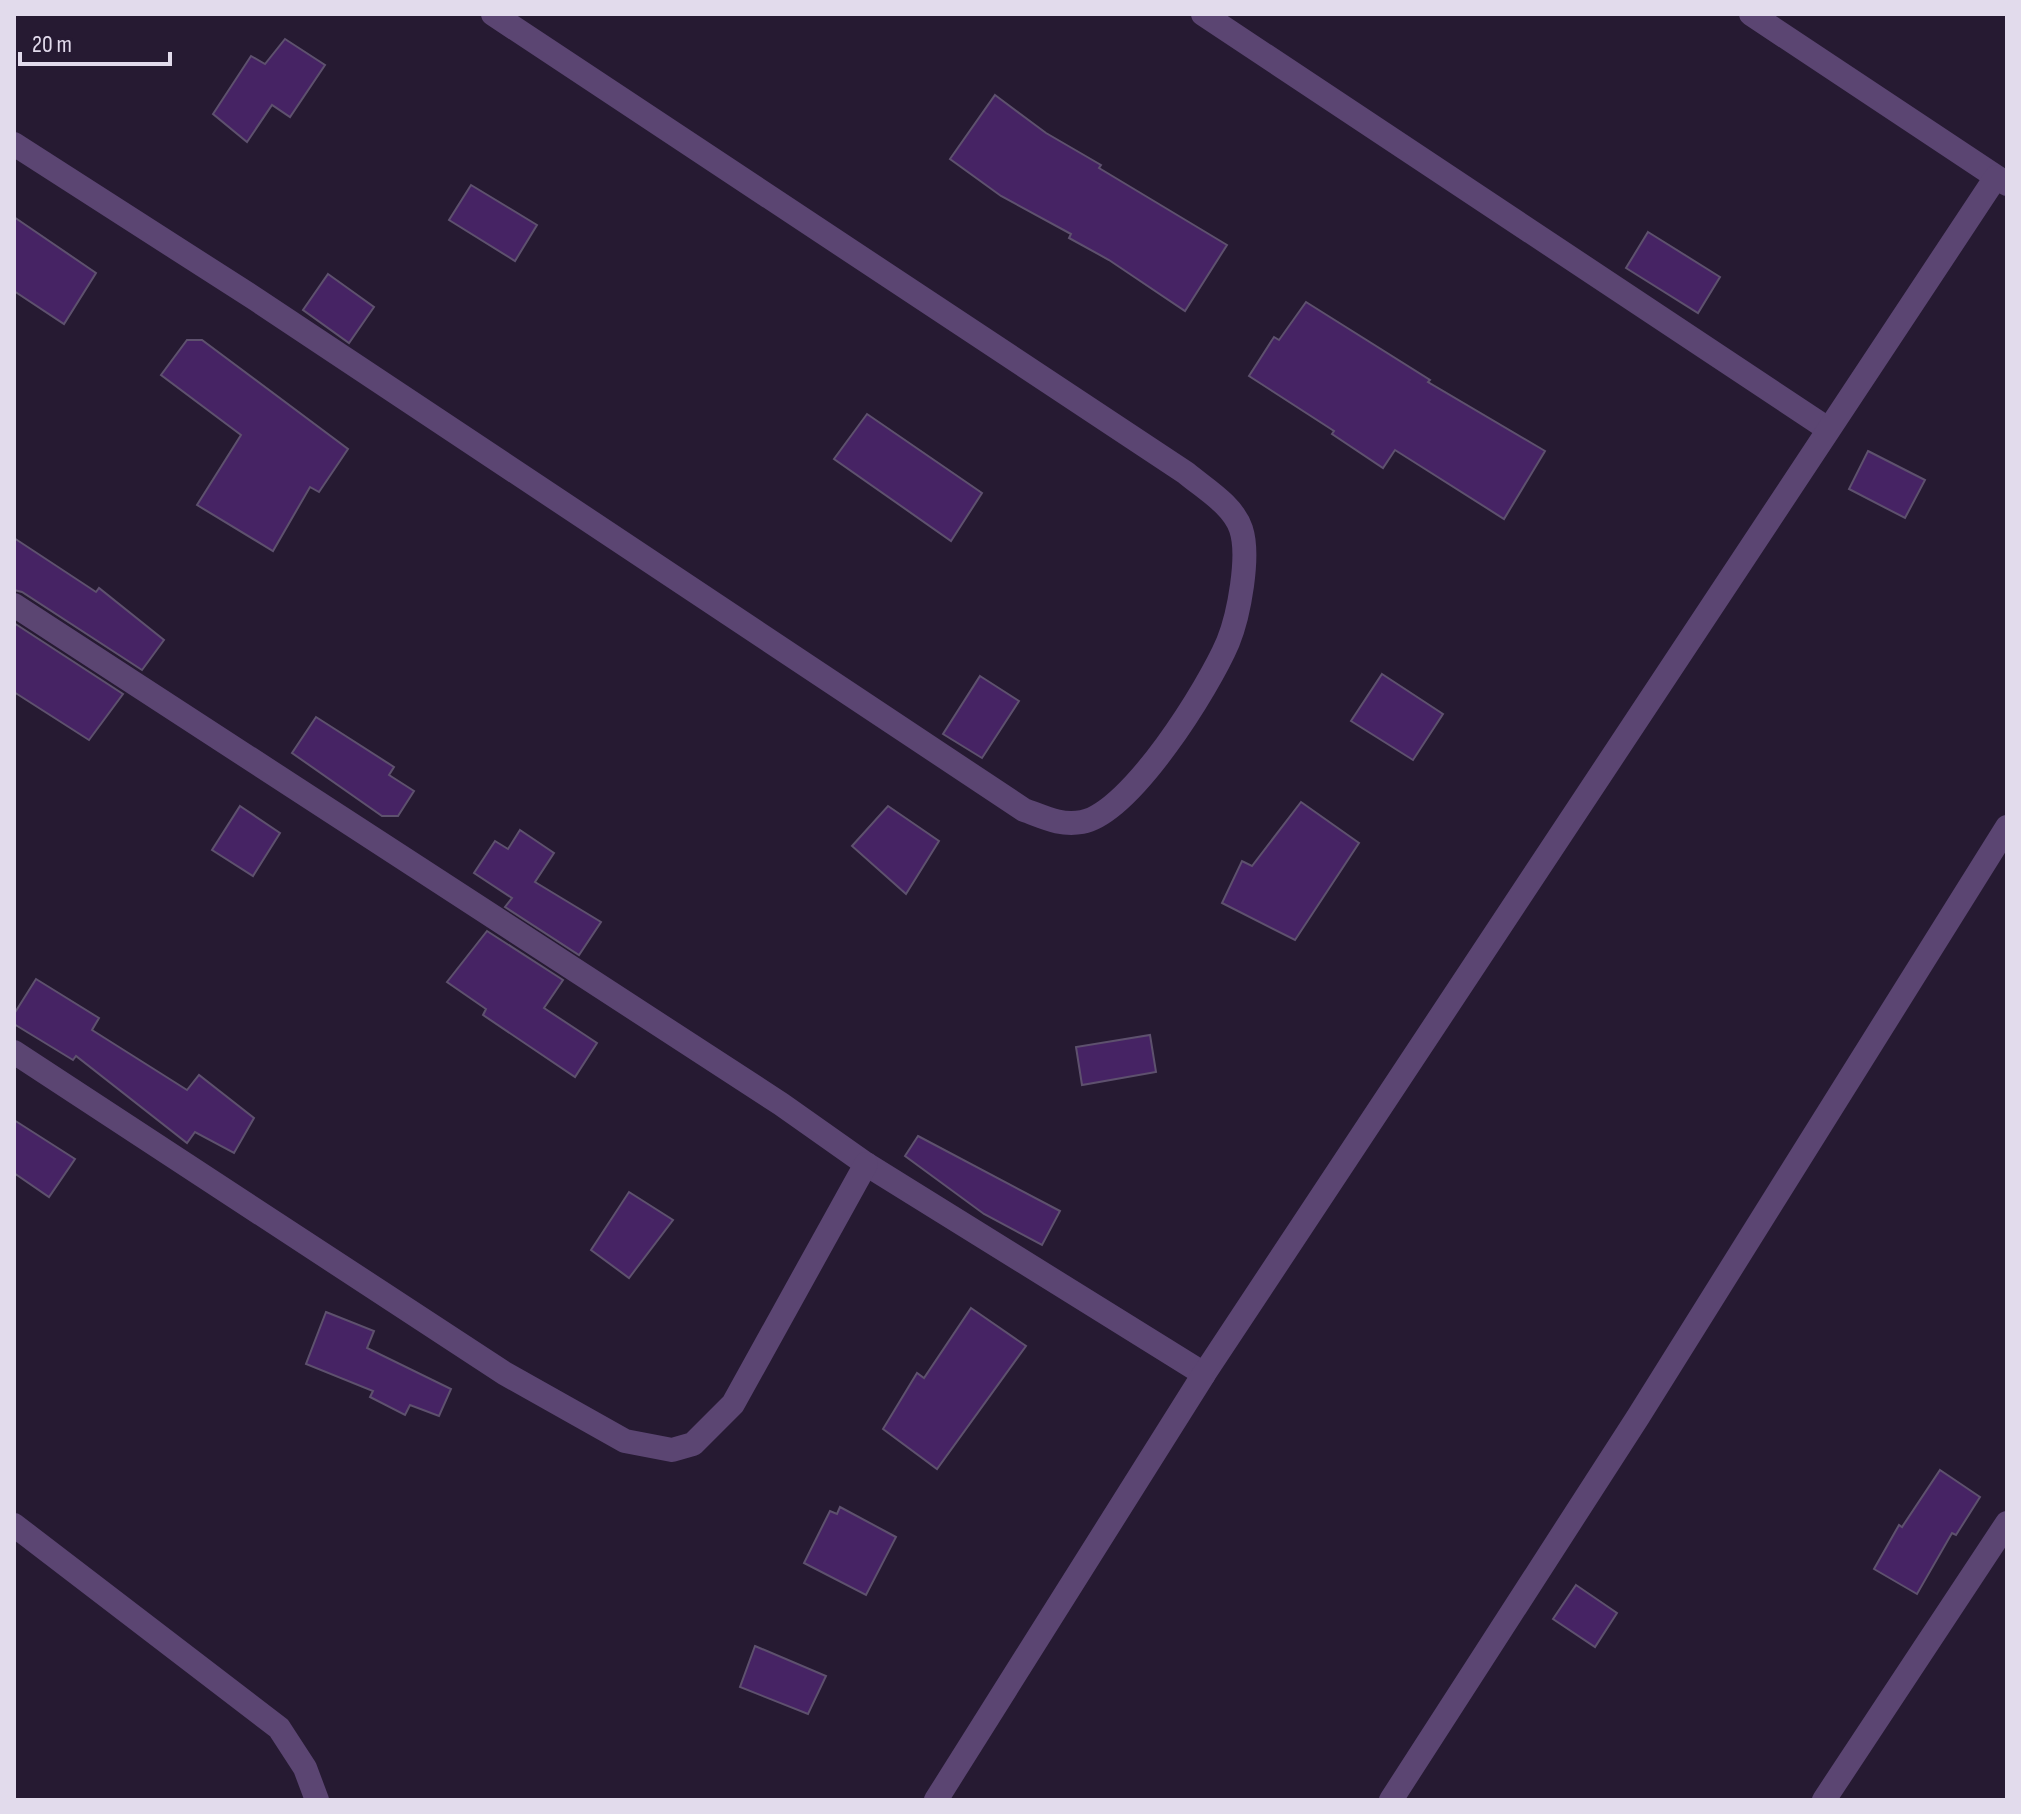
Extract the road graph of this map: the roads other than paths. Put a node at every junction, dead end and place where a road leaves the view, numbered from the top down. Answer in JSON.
{"nodes":[{"id":1,"x":493,"y":14,"type":"edge"},
{"id":2,"x":1203,"y":14,"type":"edge"},
{"id":3,"x":1751,"y":14,"type":"edge"},
{"id":4,"x":14,"y":144,"type":"edge"},
{"id":5,"x":2001,"y":180,"type":"edge"},
{"id":6,"x":1828,"y":429,"type":"junction"},
{"id":7,"x":14,"y":605,"type":"edge"},
{"id":8,"x":2007,"y":827,"type":"edge"},
{"id":9,"x":14,"y":1052,"type":"edge"},
{"id":10,"x":866,"y":1164,"type":"junction"},
{"id":11,"x":1204,"y":1374,"type":"junction"},
{"id":12,"x":2007,"y":1523,"type":"edge"},
{"id":13,"x":14,"y":1525,"type":"edge"},
{"id":14,"x":317,"y":1800,"type":"edge"},
{"id":15,"x":936,"y":1800,"type":"edge"},
{"id":16,"x":1391,"y":1800,"type":"edge"},
{"id":17,"x":1824,"y":1800,"type":"edge"}],
"edges":[{"from":1,"to":4,"type":"street"},
{"from":2,"to":6,"type":"street"},
{"from":3,"to":5,"type":"street"},
{"from":5,"to":6,"type":"street"},
{"from":6,"to":11,"type":"street"},
{"from":7,"to":10,"type":"street"},
{"from":8,"to":16,"type":"street"},
{"from":9,"to":10,"type":"street"},
{"from":10,"to":11,"type":"street"},
{"from":11,"to":15,"type":"street"},
{"from":12,"to":17,"type":"street"},
{"from":13,"to":14,"type":"street"}]}
